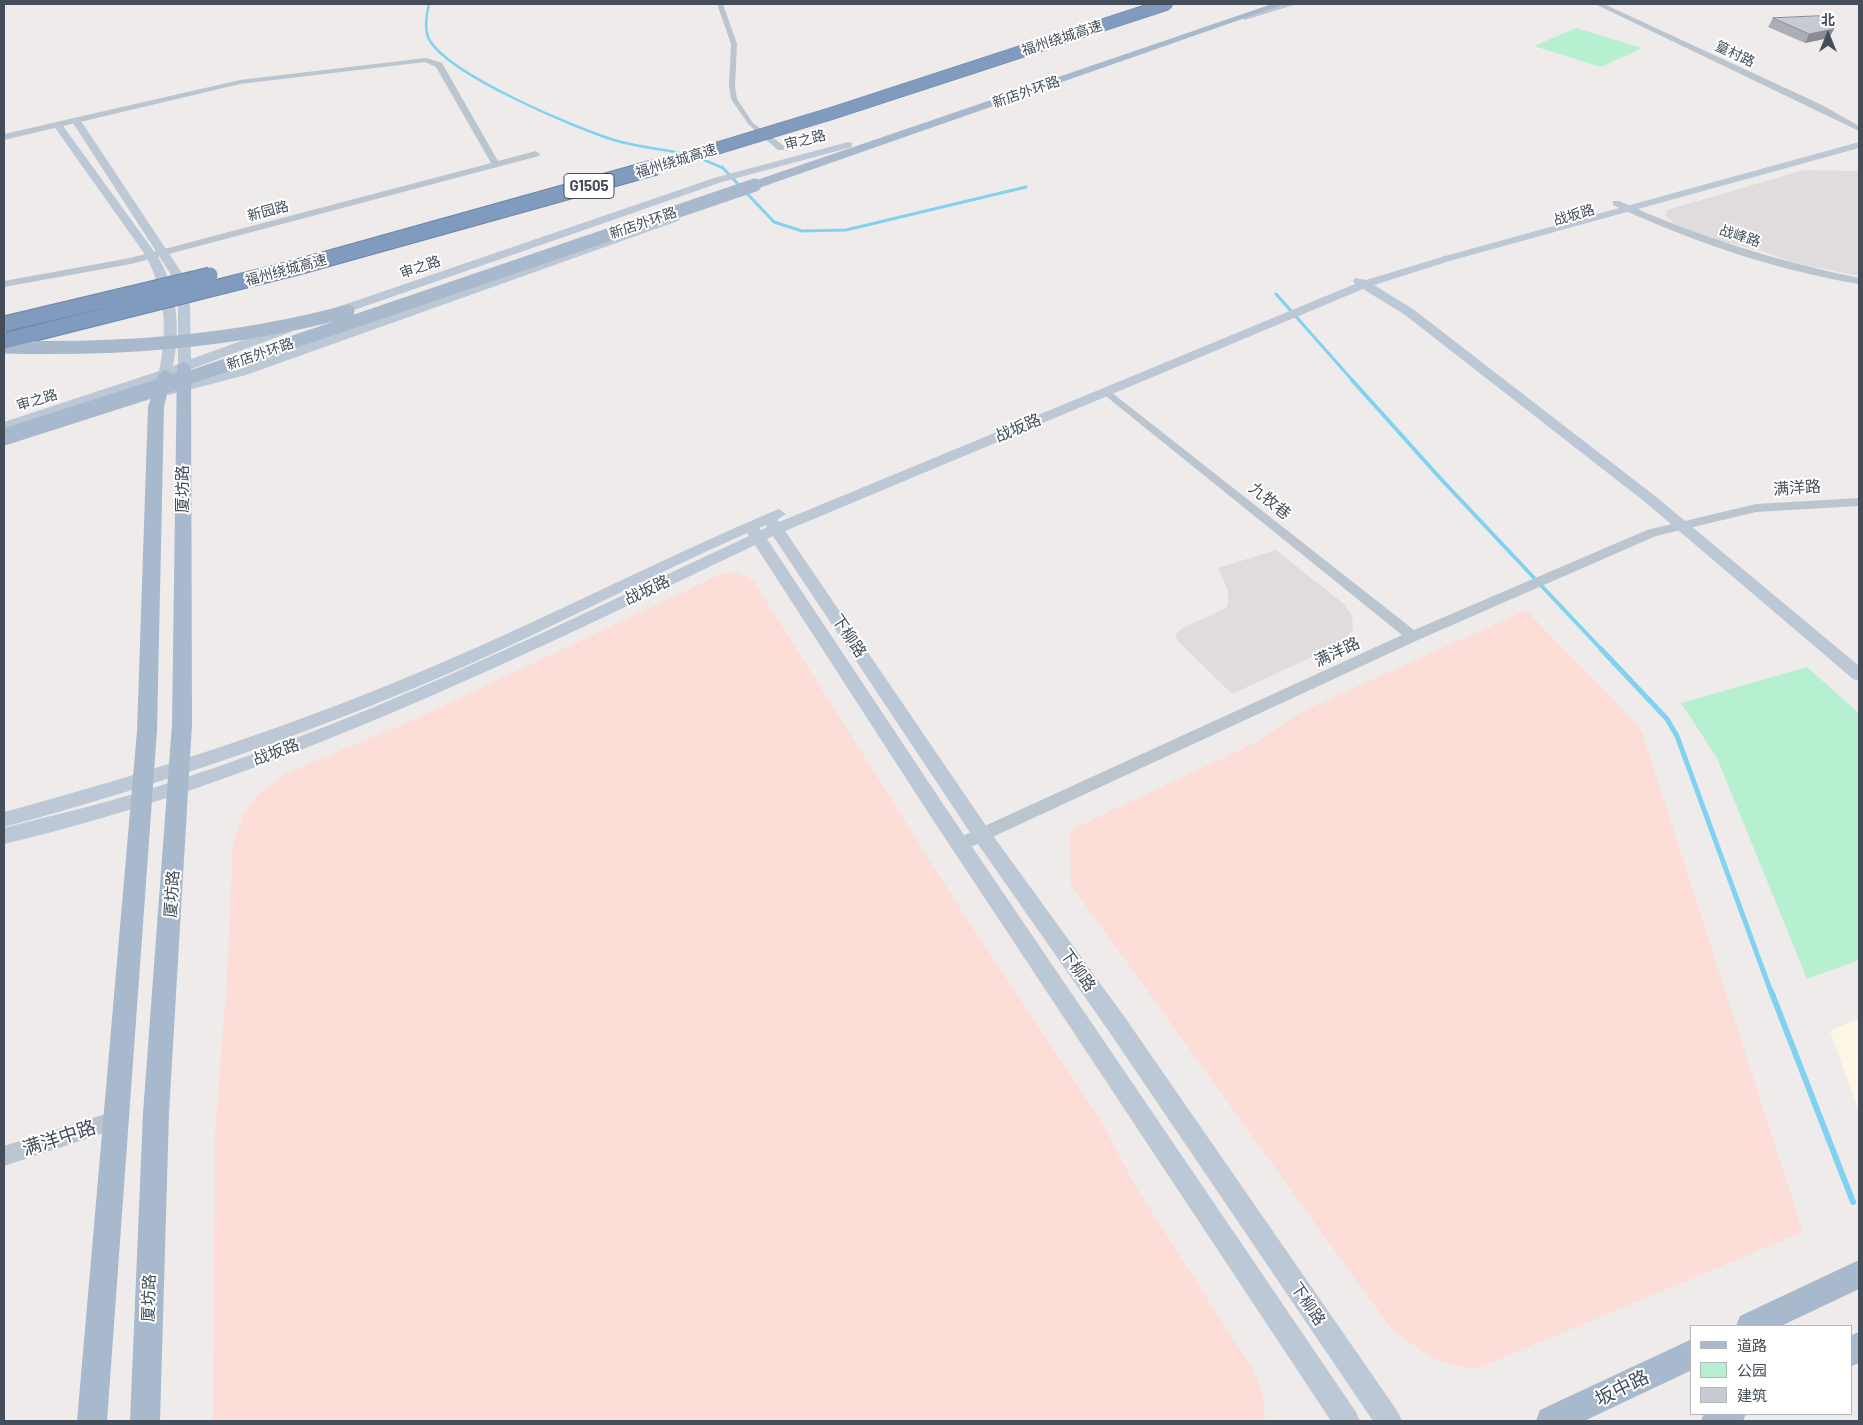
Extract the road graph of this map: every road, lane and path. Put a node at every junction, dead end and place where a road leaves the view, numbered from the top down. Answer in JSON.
{"nodes":[{"id":1,"x":720,"y":4,"type":"edge"},
{"id":2,"x":1146,"y":4,"type":"edge"},
{"id":3,"x":1167,"y":4,"type":"edge"},
{"id":4,"x":1280,"y":4,"type":"edge"},
{"id":5,"x":1293,"y":4,"type":"edge"},
{"id":6,"x":1599,"y":4,"type":"edge"},
{"id":7,"x":1253,"y":5,"type":"edge"},
{"id":8,"x":1245,"y":17,"type":"junction"},
{"id":9,"x":1059,"y":75,"type":"junction"},
{"id":10,"x":76,"y":120,"type":"junction"},
{"id":11,"x":58,"y":125,"type":"junction"},
{"id":12,"x":1859,"y":129,"type":"edge"},
{"id":13,"x":4,"y":137,"type":"edge"},
{"id":14,"x":1859,"y":137,"type":"edge"},
{"id":15,"x":1859,"y":145,"type":"edge"},
{"id":16,"x":781,"y":148,"type":"dead end"},
{"id":17,"x":536,"y":154,"type":"dead end"},
{"id":18,"x":496,"y":165,"type":"junction"},
{"id":19,"x":751,"y":181,"type":"junction"},
{"id":20,"x":1622,"y":205,"type":"junction"},
{"id":21,"x":406,"y":230,"type":"junction"},
{"id":22,"x":164,"y":252,"type":"junction"},
{"id":23,"x":152,"y":256,"type":"junction"},
{"id":24,"x":1365,"y":279,"type":"junction"},
{"id":25,"x":1859,"y":281,"type":"edge"},
{"id":26,"x":4,"y":284,"type":"edge"},
{"id":27,"x":180,"y":299,"type":"junction"},
{"id":28,"x":1278,"y":314,"type":"junction"},
{"id":29,"x":4,"y":324,"type":"edge"},
{"id":30,"x":4,"y":332,"type":"edge"},
{"id":31,"x":4,"y":341,"type":"edge"},
{"id":32,"x":4,"y":346,"type":"edge"},
{"id":33,"x":173,"y":380,"type":"junction"},
{"id":34,"x":1106,"y":391,"type":"junction"},
{"id":35,"x":4,"y":426,"type":"edge"},
{"id":36,"x":4,"y":437,"type":"edge"},
{"id":37,"x":4,"y":442,"type":"edge"},
{"id":38,"x":1859,"y":502,"type":"edge"},
{"id":39,"x":1859,"y":510,"type":"edge"},
{"id":40,"x":1738,"y":513,"type":"junction"},
{"id":41,"x":1689,"y":524,"type":"junction"},
{"id":42,"x":763,"y":528,"type":"junction"},
{"id":43,"x":1413,"y":636,"type":"junction"},
{"id":44,"x":1859,"y":661,"type":"edge"},
{"id":45,"x":1859,"y":675,"type":"edge"},
{"id":46,"x":179,"y":777,"type":"junction"},
{"id":47,"x":143,"y":789,"type":"junction"},
{"id":48,"x":4,"y":819,"type":"edge"},
{"id":49,"x":982,"y":835,"type":"junction"},
{"id":50,"x":4,"y":836,"type":"edge"},
{"id":51,"x":960,"y":845,"type":"junction"},
{"id":52,"x":115,"y":1120,"type":"junction"},
{"id":53,"x":4,"y":1156,"type":"edge"},
{"id":54,"x":1855,"y":1276,"type":"edge"},
{"id":55,"x":1752,"y":1325,"type":"edge"},
{"id":56,"x":1690,"y":1355,"type":"edge"},
{"id":57,"x":1729,"y":1415,"type":"edge"},
{"id":58,"x":92,"y":1421,"type":"edge"},
{"id":59,"x":145,"y":1421,"type":"edge"},
{"id":60,"x":1347,"y":1421,"type":"edge"},
{"id":61,"x":1389,"y":1421,"type":"edge"},
{"id":62,"x":1552,"y":1421,"type":"edge"},
{"id":63,"x":1716,"y":1421,"type":"edge"}],
"edges":[{"from":1,"to":16,"type":"street"},
{"from":2,"to":21,"type":"highway","name":"福州绕城高速","number":"G1505"},
{"from":3,"to":27,"type":"highway","name":"福州绕城高速","number":"G1505","bridge":true},
{"from":4,"to":8,"type":"main road","name":"新店外环路"},
{"from":5,"to":8,"type":"main road"},
{"from":6,"to":12,"type":"street","name":"篁村路"},
{"from":7,"to":9,"type":"main road","name":"新店外环路"},
{"from":8,"to":9,"type":"main road","name":"新店外环路"},
{"from":9,"to":19,"type":"main road","name":"新店外环路"},
{"from":9,"to":19,"type":"main road","name":"新店外环路"},
{"from":10,"to":11,"type":"street"},
{"from":10,"to":18,"type":"street"},
{"from":10,"to":22,"type":"main road"},
{"from":11,"to":13,"type":"street"},
{"from":11,"to":23,"type":"main road"},
{"from":14,"to":20,"type":"main road","name":"战坂路"},
{"from":15,"to":20,"type":"main road","name":"战坂路"},
{"from":17,"to":18,"type":"street","name":"新园路"},
{"from":18,"to":22,"type":"street","name":"新园路"},
{"from":19,"to":32,"type":"main road","name":"新店外环路","bridge":true},
{"from":19,"to":33,"type":"main road","name":"审之路"},
{"from":19,"to":33,"type":"main road","name":"审之路","bridge":true},
{"from":19,"to":36,"type":"main road","name":"新店外环路","bridge":true},
{"from":20,"to":24,"type":"main road","name":"战坂路"},
{"from":20,"to":25,"type":"street","name":"战峰路"},
{"from":21,"to":29,"type":"highway","bridge":true},
{"from":21,"to":30,"type":"highway","name":"福州绕城高速","number":"G1505"},
{"from":22,"to":23,"type":"street","name":"新园路"},
{"from":22,"to":33,"type":"main road"},
{"from":23,"to":26,"type":"street","name":"新园路"},
{"from":23,"to":33,"type":"main road"},
{"from":24,"to":28,"type":"main road","name":"战坂路"},
{"from":24,"to":41,"type":"main road"},
{"from":27,"to":31,"type":"highway","name":"福州绕城高速","number":"G1505","bridge":true},
{"from":27,"to":32,"type":"highway","bridge":true},
{"from":28,"to":34,"type":"main road","name":"战坂路"},
{"from":28,"to":42,"type":"main road","name":"战坂路"},
{"from":33,"to":35,"type":"main road","name":"审之路"},
{"from":33,"to":37,"type":"main road","name":"审之路"},
{"from":33,"to":46,"type":"main road","name":"厦坊路"},
{"from":33,"to":47,"type":"main road","name":"厦坊路"},
{"from":34,"to":42,"type":"main road","name":"战坂路"},
{"from":34,"to":43,"type":"street","name":"九牧巷"},
{"from":38,"to":40,"type":"street","name":"满洋路"},
{"from":39,"to":40,"type":"street","name":"满洋路"},
{"from":40,"to":41,"type":"street","name":"满洋路"},
{"from":41,"to":43,"type":"street","name":"满洋路"},
{"from":41,"to":44,"type":"main road"},
{"from":41,"to":45,"type":"main road"},
{"from":42,"to":46,"type":"main road","name":"战坂路"},
{"from":42,"to":49,"type":"main road","name":"下柳路"},
{"from":42,"to":51,"type":"main road","name":"下柳路"},
{"from":43,"to":49,"type":"street","name":"满洋路"},
{"from":46,"to":47,"type":"main road","name":"战坂路"},
{"from":46,"to":59,"type":"main road","name":"厦坊路"},
{"from":47,"to":48,"type":"main road","name":"战坂路"},
{"from":47,"to":50,"type":"main road","name":"战坂路"},
{"from":47,"to":52,"type":"main road","name":"厦坊路"},
{"from":49,"to":51,"type":"street","name":"满洋路"},
{"from":49,"to":61,"type":"main road","name":"下柳路"},
{"from":51,"to":60,"type":"main road","name":"下柳路"},
{"from":52,"to":53,"type":"street","name":"满洋中路"},
{"from":52,"to":58,"type":"main road","name":"厦坊路"},
{"from":54,"to":55,"type":"main road"},
{"from":56,"to":62,"type":"main road","name":"坂中路"},
{"from":57,"to":63,"type":"main road"}]}
